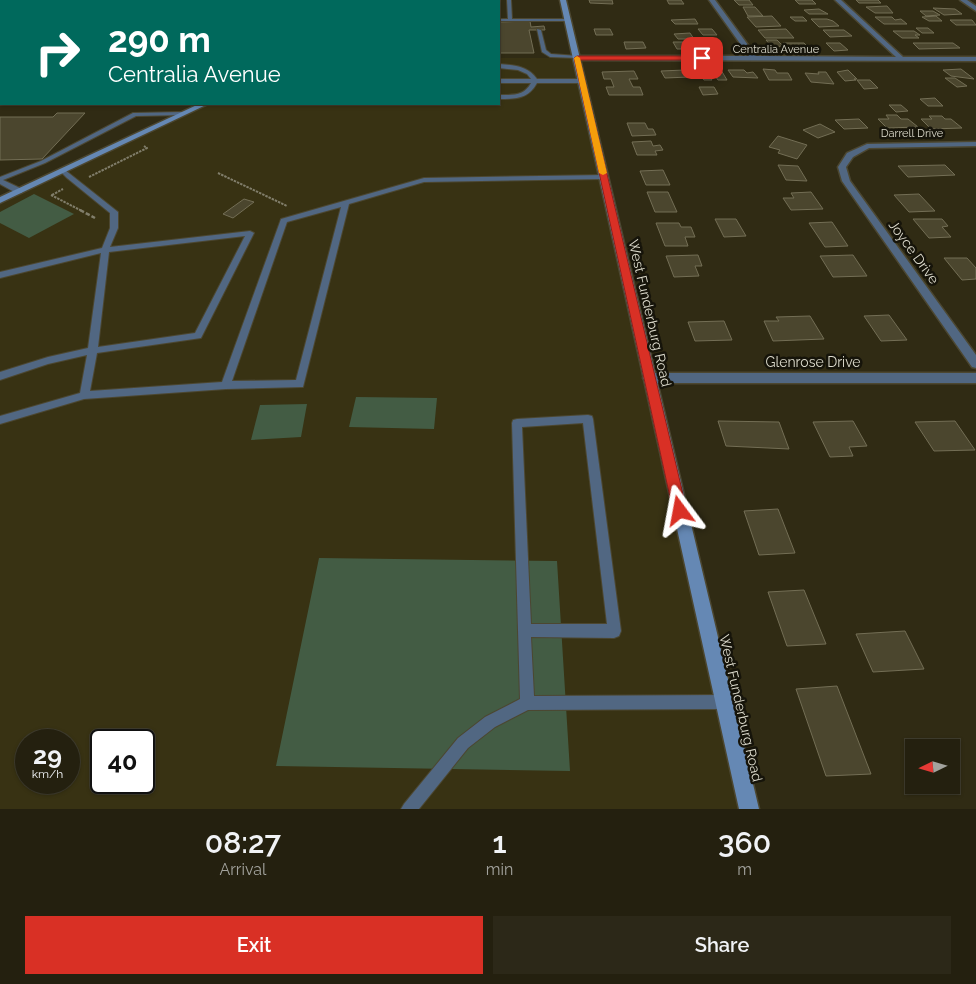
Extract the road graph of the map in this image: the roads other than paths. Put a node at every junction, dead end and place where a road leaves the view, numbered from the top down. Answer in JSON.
{"nodes":[{"id":1,"x":509,"y":0,"type":"edge"},
{"id":2,"x":563,"y":0,"type":"edge"},
{"id":3,"x":712,"y":0,"type":"edge"},
{"id":4,"x":838,"y":0,"type":"edge"},
{"id":5,"x":963,"y":0,"type":"edge"},
{"id":6,"x":976,"y":9,"type":"edge"},
{"id":7,"x":500,"y":20,"type":"edge"},
{"id":8,"x":510,"y":20,"type":"junction"},
{"id":9,"x":536,"y":20,"type":"junction"},
{"id":10,"x":568,"y":20,"type":"junction"},
{"id":11,"x":576,"y":57,"type":"junction"},
{"id":12,"x":754,"y":59,"type":"junction"},
{"id":13,"x":902,"y":59,"type":"junction"},
{"id":14,"x":976,"y":59,"type":"edge"},
{"id":15,"x":500,"y":66,"type":"edge"},
{"id":16,"x":500,"y":81,"type":"edge"},
{"id":17,"x":535,"y":81,"type":"junction"},
{"id":18,"x":582,"y":81,"type":"junction"},
{"id":19,"x":500,"y":97,"type":"edge"},
{"id":20,"x":200,"y":105,"type":"edge"},
{"id":21,"x":182,"y":114,"type":"junction"},
{"id":22,"x":976,"y":144,"type":"edge"},
{"id":23,"x":850,"y":154,"type":"joint"},
{"id":24,"x":63,"y":171,"type":"junction"},
{"id":25,"x":604,"y":177,"type":"junction"},
{"id":26,"x":0,"y":180,"type":"edge"},
{"id":27,"x":19,"y":191,"type":"junction"},
{"id":28,"x":0,"y":200,"type":"edge"},
{"id":29,"x":345,"y":204,"type":"junction"},
{"id":30,"x":105,"y":250,"type":"junction"},
{"id":31,"x":0,"y":275,"type":"edge"},
{"id":32,"x":93,"y":349,"type":"junction"},
{"id":33,"x":976,"y":364,"type":"edge"},
{"id":34,"x":0,"y":376,"type":"edge"},
{"id":35,"x":649,"y":378,"type":"junction"},
{"id":36,"x":976,"y":378,"type":"edge"},
{"id":37,"x":226,"y":385,"type":"junction"},
{"id":38,"x":84,"y":394,"type":"junction"},
{"id":39,"x":0,"y":420,"type":"edge"},
{"id":40,"x":526,"y":630,"type":"junction"},
{"id":41,"x":724,"y":702,"type":"junction"},
{"id":42,"x":527,"y":703,"type":"junction"},
{"id":43,"x":408,"y":809,"type":"edge"},
{"id":44,"x":749,"y":809,"type":"edge"}],
"edges":[{"from":1,"to":8,"type":"lane"},
{"from":2,"to":10,"type":"street","name":"West Funderburg Road"},
{"from":3,"to":12,"type":"street"},
{"from":4,"to":13,"type":"street"},
{"from":5,"to":6,"type":"street"},
{"from":7,"to":8,"type":"lane"},
{"from":8,"to":9,"type":"lane"},
{"from":9,"to":10,"type":"lane"},
{"from":9,"to":11,"type":"lane"},
{"from":10,"to":11,"type":"street","name":"West Funderburg Road"},
{"from":11,"to":12,"type":"street","name":"Centralia Avenue"},
{"from":11,"to":18,"type":"street","name":"West Funderburg Road"},
{"from":12,"to":13,"type":"street","name":"Centralia Avenue"},
{"from":13,"to":14,"type":"street","name":"Centralia Avenue"},
{"from":15,"to":17,"type":"lane"},
{"from":16,"to":17,"type":"lane"},
{"from":17,"to":18,"type":"lane"},
{"from":17,"to":19,"type":"lane"},
{"from":18,"to":25,"type":"street","name":"West Funderburg Road"},
{"from":20,"to":21,"type":"street"},
{"from":21,"to":24,"type":"street"},
{"from":21,"to":26,"type":"lane"},
{"from":22,"to":23,"type":"street","name":"Darrell Drive"},
{"from":23,"to":33,"type":"street","name":"Joyce Drive"},
{"from":24,"to":27,"type":"street"},
{"from":24,"to":30,"type":"lane"},
{"from":25,"to":29,"type":"lane"},
{"from":25,"to":35,"type":"street","name":"West Funderburg Road"},
{"from":26,"to":27,"type":"lane"},
{"from":27,"to":28,"type":"street"},
{"from":29,"to":37,"type":"lane"},
{"from":29,"to":37,"type":"lane"},
{"from":30,"to":31,"type":"lane"},
{"from":30,"to":32,"type":"lane"},
{"from":30,"to":32,"type":"lane"},
{"from":32,"to":34,"type":"lane"},
{"from":32,"to":38,"type":"lane"},
{"from":35,"to":36,"type":"street","name":"Glenrose Drive"},
{"from":35,"to":41,"type":"street","name":"West Funderburg Road"},
{"from":37,"to":38,"type":"lane"},
{"from":38,"to":39,"type":"lane"},
{"from":40,"to":40,"type":"lane"},
{"from":40,"to":42,"type":"lane"},
{"from":41,"to":42,"type":"lane"},
{"from":41,"to":44,"type":"street","name":"West Funderburg Road"},
{"from":42,"to":43,"type":"lane"}]}
